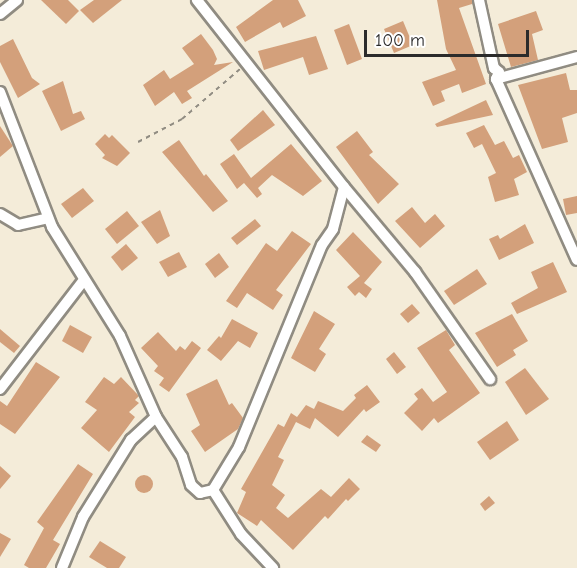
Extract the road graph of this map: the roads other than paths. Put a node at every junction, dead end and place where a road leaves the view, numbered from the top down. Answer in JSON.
{"nodes":[{"id":1,"x":17,"y":0,"type":"edge"},
{"id":2,"x":197,"y":0,"type":"edge"},
{"id":3,"x":479,"y":0,"type":"edge"},
{"id":4,"x":0,"y":14,"type":"edge"},
{"id":5,"x":577,"y":57,"type":"edge"},
{"id":6,"x":496,"y":79,"type":"junction"},
{"id":7,"x":0,"y":92,"type":"edge"},
{"id":8,"x":344,"y":187,"type":"junction"},
{"id":9,"x":0,"y":214,"type":"edge"},
{"id":10,"x":48,"y":218,"type":"junction"},
{"id":11,"x":577,"y":260,"type":"edge"},
{"id":12,"x":84,"y":279,"type":"junction"},
{"id":13,"x":490,"y":379,"type":"dead end"},
{"id":14,"x":0,"y":389,"type":"edge"},
{"id":15,"x":156,"y":417,"type":"junction"},
{"id":16,"x":213,"y":490,"type":"junction"},
{"id":17,"x":62,"y":568,"type":"edge"},
{"id":18,"x":273,"y":568,"type":"edge"}],
"edges":[{"from":1,"to":4,"type":"street"},
{"from":2,"to":8,"type":"street"},
{"from":3,"to":6,"type":"street"},
{"from":5,"to":6,"type":"street"},
{"from":6,"to":11,"type":"street"},
{"from":7,"to":10,"type":"street"},
{"from":8,"to":13,"type":"street"},
{"from":8,"to":16,"type":"street"},
{"from":9,"to":10,"type":"street"},
{"from":10,"to":12,"type":"street"},
{"from":12,"to":14,"type":"street"},
{"from":12,"to":15,"type":"street"},
{"from":15,"to":16,"type":"street"},
{"from":15,"to":17,"type":"street"},
{"from":16,"to":18,"type":"street"}]}
